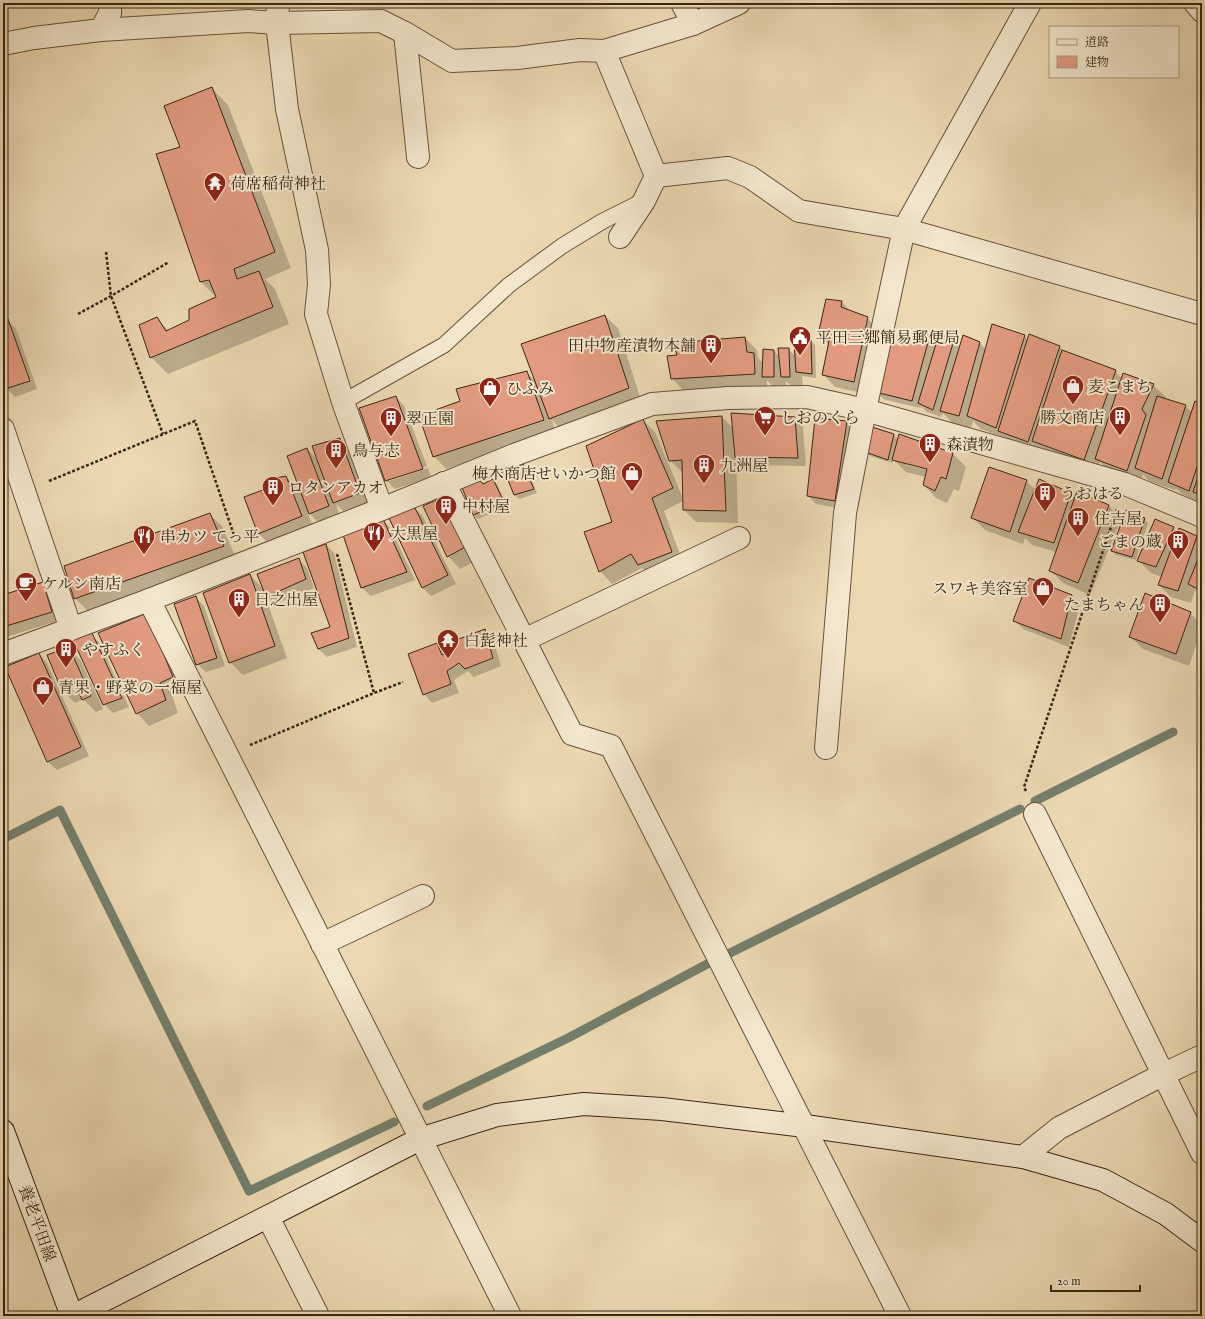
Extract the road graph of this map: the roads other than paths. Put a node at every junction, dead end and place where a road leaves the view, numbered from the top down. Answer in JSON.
{"nodes":[{"id":1,"x":110,"y":3,"type":"edge"},
{"id":2,"x":682,"y":3,"type":"edge"},
{"id":3,"x":739,"y":3,"type":"edge"},
{"id":4,"x":1030,"y":3,"type":"edge"},
{"id":5,"x":1195,"y":3,"type":"edge"},
{"id":6,"x":1202,"y":11,"type":"edge"},
{"id":7,"x":278,"y":13,"type":"edge"},
{"id":8,"x":692,"y":24,"type":"junction"},
{"id":9,"x":101,"y":30,"type":"junction"},
{"id":10,"x":405,"y":33,"type":"junction"},
{"id":11,"x":3,"y":44,"type":"edge"},
{"id":12,"x":604,"y":51,"type":"junction"},
{"id":13,"x":418,"y":157,"type":"dead end"},
{"id":14,"x":656,"y":176,"type":"junction"},
{"id":15,"x":644,"y":200,"type":"junction"},
{"id":16,"x":904,"y":229,"type":"junction"},
{"id":17,"x":620,"y":237,"type":"dead end"},
{"id":18,"x":1202,"y":314,"type":"edge"},
{"id":19,"x":343,"y":402,"type":"junction"},
{"id":20,"x":865,"y":410,"type":"junction"},
{"id":21,"x":3,"y":429,"type":"edge"},
{"id":22,"x":444,"y":483,"type":"junction"},
{"id":23,"x":382,"y":509,"type":"junction"},
{"id":24,"x":1202,"y":516,"type":"edge"},
{"id":25,"x":739,"y":538,"type":"dead end"},
{"id":26,"x":149,"y":600,"type":"junction"},
{"id":27,"x":71,"y":628,"type":"junction"},
{"id":28,"x":524,"y":640,"type":"junction"},
{"id":29,"x":3,"y":654,"type":"edge"},
{"id":30,"x":826,"y":748,"type":"dead end"},
{"id":31,"x":1035,"y":814,"type":"road end"},
{"id":32,"x":423,"y":896,"type":"dead end"},
{"id":33,"x":322,"y":944,"type":"junction"},
{"id":34,"x":1202,"y":1056,"type":"edge"},
{"id":35,"x":1164,"y":1074,"type":"junction"},
{"id":36,"x":805,"y":1126,"type":"junction"},
{"id":37,"x":3,"y":1131,"type":"edge"},
{"id":38,"x":420,"y":1139,"type":"junction"},
{"id":39,"x":1202,"y":1153,"type":"edge"},
{"id":40,"x":1024,"y":1157,"type":"junction"},
{"id":41,"x":268,"y":1217,"type":"junction"},
{"id":42,"x":1202,"y":1241,"type":"edge"},
{"id":43,"x":73,"y":1316,"type":"edge"},
{"id":44,"x":318,"y":1316,"type":"edge"},
{"id":45,"x":510,"y":1316,"type":"edge"},
{"id":46,"x":900,"y":1316,"type":"edge"}],
"edges":[{"from":1,"to":9,"type":"street"},
{"from":2,"to":8,"type":"street"},
{"from":3,"to":8,"type":"street"},
{"from":4,"to":16,"type":"street"},
{"from":5,"to":6,"type":"street"},
{"from":7,"to":9,"type":"street"},
{"from":7,"to":10,"type":"street"},
{"from":7,"to":19,"type":"street"},
{"from":8,"to":12,"type":"street"},
{"from":9,"to":11,"type":"street"},
{"from":10,"to":12,"type":"street"},
{"from":10,"to":13,"type":"street"},
{"from":12,"to":14,"type":"street"},
{"from":14,"to":15,"type":"street"},
{"from":14,"to":16,"type":"street"},
{"from":15,"to":17,"type":"street"},
{"from":15,"to":19,"type":"lane"},
{"from":16,"to":18,"type":"street"},
{"from":16,"to":20,"type":"street"},
{"from":19,"to":23,"type":"street"},
{"from":20,"to":22,"type":"street"},
{"from":20,"to":24,"type":"street"},
{"from":20,"to":30,"type":"street"},
{"from":21,"to":27,"type":"street"},
{"from":22,"to":23,"type":"street"},
{"from":22,"to":28,"type":"street"},
{"from":23,"to":26,"type":"street"},
{"from":25,"to":28,"type":"street"},
{"from":26,"to":27,"type":"street"},
{"from":26,"to":33,"type":"street"},
{"from":27,"to":29,"type":"street"},
{"from":28,"to":36,"type":"street"},
{"from":31,"to":35,"type":"street"},
{"from":32,"to":33,"type":"street"},
{"from":33,"to":38,"type":"street"},
{"from":34,"to":35,"type":"street"},
{"from":35,"to":39,"type":"street"},
{"from":35,"to":40,"type":"street"},
{"from":36,"to":38,"type":"street"},
{"from":36,"to":40,"type":"street"},
{"from":36,"to":46,"type":"street"},
{"from":37,"to":43,"type":"street","name":"養老平田線"},
{"from":38,"to":41,"type":"street"},
{"from":38,"to":45,"type":"street"},
{"from":40,"to":42,"type":"street"},
{"from":41,"to":43,"type":"street"},
{"from":41,"to":44,"type":"street"}]}
